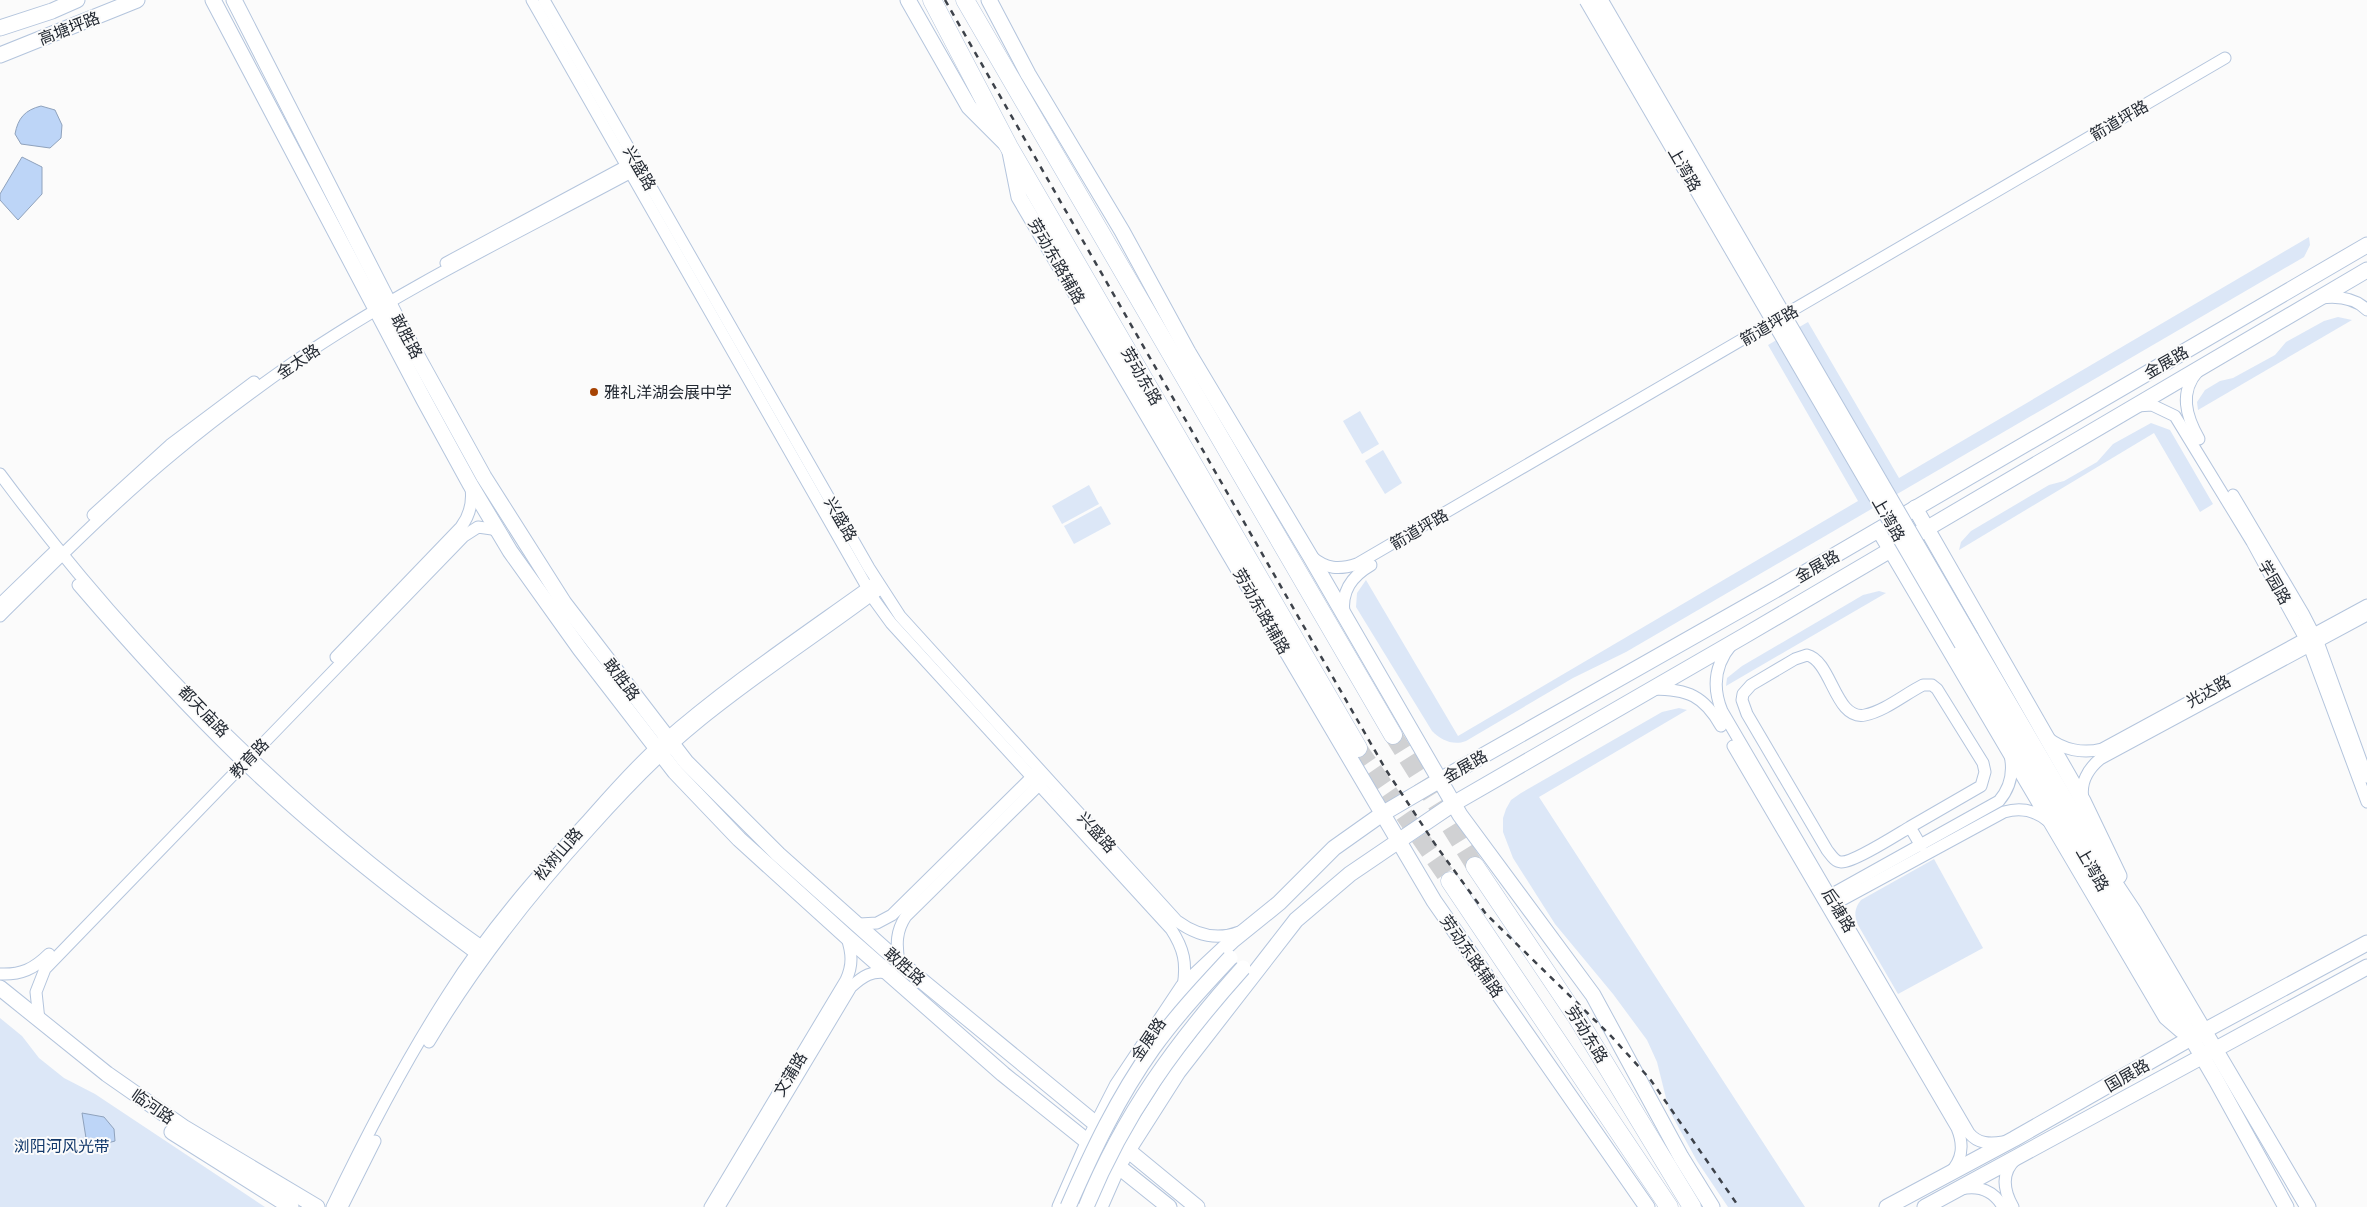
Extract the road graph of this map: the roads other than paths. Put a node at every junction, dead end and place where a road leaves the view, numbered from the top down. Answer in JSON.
{"nodes":[{"id":1,"x":77,"y":0,"type":"edge"},
{"id":2,"x":137,"y":0,"type":"edge"},
{"id":3,"x":213,"y":0,"type":"edge"},
{"id":4,"x":234,"y":0,"type":"edge"},
{"id":5,"x":532,"y":0,"type":"edge"},
{"id":6,"x":544,"y":0,"type":"edge"},
{"id":7,"x":908,"y":0,"type":"edge"},
{"id":8,"x":932,"y":0,"type":"edge"},
{"id":9,"x":965,"y":0,"type":"edge"},
{"id":10,"x":988,"y":0,"type":"edge"},
{"id":11,"x":1587,"y":0,"type":"edge"},
{"id":12,"x":1600,"y":0,"type":"edge"},
{"id":13,"x":0,"y":28,"type":"edge"},
{"id":14,"x":0,"y":55,"type":"edge"},
{"id":15,"x":1028,"y":74,"type":"junction"},
{"id":16,"x":1009,"y":147,"type":"junction"},
{"id":17,"x":1060,"y":166,"type":"junction"},
{"id":18,"x":633,"y":167,"type":"junction"},
{"id":19,"x":2367,"y":245,"type":"edge"},
{"id":20,"x":2367,"y":270,"type":"edge"},
{"id":21,"x":2319,"y":298,"type":"junction"},
{"id":22,"x":381,"y":304,"type":"junction"},
{"id":23,"x":2367,"y":310,"type":"edge"},
{"id":24,"x":2203,"y":366,"type":"junction"},
{"id":25,"x":2133,"y":407,"type":"junction"},
{"id":26,"x":0,"y":474,"type":"edge"},
{"id":27,"x":470,"y":484,"type":"junction"},
{"id":28,"x":0,"y":486,"type":"edge"},
{"id":29,"x":1915,"y":508,"type":"junction"},
{"id":30,"x":1926,"y":528,"type":"junction"},
{"id":31,"x":1879,"y":530,"type":"junction"},
{"id":32,"x":499,"y":532,"type":"junction"},
{"id":33,"x":1890,"y":550,"type":"junction"},
{"id":34,"x":57,"y":554,"type":"junction"},
{"id":35,"x":1310,"y":556,"type":"junction"},
{"id":36,"x":874,"y":588,"type":"junction"},
{"id":37,"x":0,"y":604,"type":"edge"},
{"id":38,"x":2367,"y":604,"type":"edge"},
{"id":39,"x":1344,"y":614,"type":"junction"},
{"id":40,"x":2367,"y":615,"type":"edge"},
{"id":41,"x":0,"y":616,"type":"edge"},
{"id":42,"x":2312,"y":640,"type":"junction"},
{"id":43,"x":1966,"y":641,"type":"junction"},
{"id":44,"x":1735,"y":642,"type":"junction"},
{"id":45,"x":1653,"y":690,"type":"junction"},
{"id":46,"x":1393,"y":735,"type":"tunnel mouth"},
{"id":47,"x":2046,"y":737,"type":"junction"},
{"id":48,"x":665,"y":746,"type":"junction"},
{"id":49,"x":1358,"y":748,"type":"tunnel mouth"},
{"id":50,"x":2009,"y":751,"type":"junction"},
{"id":51,"x":245,"y":757,"type":"junction"},
{"id":52,"x":1039,"y":777,"type":"junction"},
{"id":53,"x":2367,"y":777,"type":"edge"},
{"id":54,"x":1440,"y":780,"type":"junction"},
{"id":55,"x":2083,"y":800,"type":"junction"},
{"id":56,"x":2367,"y":802,"type":"edge"},
{"id":57,"x":1454,"y":804,"type":"junction"},
{"id":58,"x":1382,"y":814,"type":"junction"},
{"id":59,"x":2052,"y":824,"type":"junction"},
{"id":60,"x":1910,"y":827,"type":"junction"},
{"id":61,"x":1398,"y":841,"type":"junction"},
{"id":62,"x":1921,"y":846,"type":"junction"},
{"id":63,"x":1474,"y":866,"type":"tunnel mouth"},
{"id":64,"x":1450,"y":881,"type":"tunnel mouth"},
{"id":65,"x":1829,"y":902,"type":"junction"},
{"id":66,"x":1279,"y":903,"type":"junction"},
{"id":67,"x":2134,"y":912,"type":"junction"},
{"id":68,"x":1296,"y":920,"type":"junction"},
{"id":69,"x":860,"y":924,"type":"junction"},
{"id":70,"x":1246,"y":930,"type":"junction"},
{"id":71,"x":846,"y":936,"type":"junction"},
{"id":72,"x":2367,"y":943,"type":"edge"},
{"id":73,"x":483,"y":953,"type":"junction"},
{"id":74,"x":899,"y":962,"type":"junction"},
{"id":75,"x":2367,"y":967,"type":"edge"},
{"id":76,"x":888,"y":973,"type":"junction"},
{"id":77,"x":0,"y":974,"type":"edge"},
{"id":78,"x":1183,"y":987,"type":"junction"},
{"id":79,"x":0,"y":988,"type":"edge"},
{"id":80,"x":0,"y":1000,"type":"edge"},
{"id":81,"x":39,"y":1020,"type":"junction"},
{"id":82,"x":2204,"y":1031,"type":"junction"},
{"id":83,"x":2191,"y":1038,"type":"junction"},
{"id":84,"x":2215,"y":1049,"type":"junction"},
{"id":85,"x":2202,"y":1057,"type":"junction"},
{"id":86,"x":1097,"y":1126,"type":"junction"},
{"id":87,"x":2014,"y":1140,"type":"junction"},
{"id":88,"x":1089,"y":1141,"type":"junction"},
{"id":89,"x":1129,"y":1152,"type":"junction"},
{"id":90,"x":2022,"y":1154,"type":"junction"},
{"id":91,"x":1118,"y":1166,"type":"junction"},
{"id":92,"x":1947,"y":1176,"type":"junction"},
{"id":93,"x":1957,"y":1190,"type":"junction"},
{"id":94,"x":292,"y":1207,"type":"edge"},
{"id":95,"x":317,"y":1207,"type":"edge"},
{"id":96,"x":332,"y":1207,"type":"edge"},
{"id":97,"x":342,"y":1207,"type":"edge"},
{"id":98,"x":710,"y":1207,"type":"edge"},
{"id":99,"x":719,"y":1207,"type":"edge"},
{"id":100,"x":1060,"y":1207,"type":"edge"},
{"id":101,"x":1068,"y":1207,"type":"edge"},
{"id":102,"x":1086,"y":1207,"type":"edge"},
{"id":103,"x":1100,"y":1207,"type":"edge"},
{"id":104,"x":1169,"y":1207,"type":"edge"},
{"id":105,"x":1197,"y":1207,"type":"edge"},
{"id":106,"x":1647,"y":1207,"type":"edge"},
{"id":107,"x":1669,"y":1207,"type":"edge"},
{"id":108,"x":1692,"y":1207,"type":"edge"},
{"id":109,"x":1712,"y":1207,"type":"edge"},
{"id":110,"x":1887,"y":1207,"type":"edge"},
{"id":111,"x":1925,"y":1207,"type":"edge"},
{"id":112,"x":2003,"y":1207,"type":"edge"},
{"id":113,"x":2014,"y":1207,"type":"edge"},
{"id":114,"x":2286,"y":1207,"type":"edge"},
{"id":115,"x":2308,"y":1207,"type":"edge"}],
"edges":[{"from":1,"to":13,"type":"main road","name":"高塘坪路"},
{"from":2,"to":14,"type":"main road","name":"高塘坪路"},
{"from":3,"to":22,"type":"main road","name":"敢胜路"},
{"from":4,"to":22,"type":"main road","name":"敢胜路"},
{"from":5,"to":18,"type":"street","name":"兴盛路"},
{"from":6,"to":18,"type":"street","name":"兴盛路"},
{"from":7,"to":16,"type":"main road"},
{"from":8,"to":16,"type":"highway","name":"劳动东路"},
{"from":9,"to":17,"type":"highway"},
{"from":10,"to":15,"type":"main road"},
{"from":11,"to":43,"type":"main road","name":"上湾路","bridge":true},
{"from":12,"to":43,"type":"main road","name":"上湾路","bridge":true},
{"from":15,"to":17,"type":"main road"},
{"from":15,"to":35,"type":"main road"},
{"from":16,"to":49,"type":"highway","name":"劳动东路"},
{"from":16,"to":58,"type":"main road","name":"劳动东路辅路"},
{"from":17,"to":46,"type":"highway"},
{"from":18,"to":22,"type":"street","name":"金太路"},
{"from":18,"to":36,"type":"street","name":"兴盛路"},
{"from":19,"to":29,"type":"main road","name":"金展路"},
{"from":20,"to":21,"type":"main road","name":"金展路"},
{"from":21,"to":23,"type":"street"},
{"from":21,"to":24,"type":"main road","name":"金展路"},
{"from":22,"to":27,"type":"main road","name":"敢胜路"},
{"from":22,"to":34,"type":"street","name":"金太路"},
{"from":22,"to":48,"type":"main road","name":"敢胜路"},
{"from":24,"to":25,"type":"main road","name":"金展路"},
{"from":24,"to":42,"type":"street","name":"学园路"},
{"from":25,"to":30,"type":"main road","name":"金展路"},
{"from":25,"to":42,"type":"street","name":"学园路"},
{"from":26,"to":34,"type":"street","name":"都天庙路"},
{"from":27,"to":32,"type":"main road","name":"敢胜路"},
{"from":27,"to":51,"type":"street","name":"教育路"},
{"from":28,"to":34,"type":"street","name":"都天庙路"},
{"from":29,"to":30,"type":"main road","name":"上湾路"},
{"from":29,"to":31,"type":"main road","name":"金展路"},
{"from":30,"to":33,"type":"main road","name":"金展路"},
{"from":30,"to":47,"type":"main road","name":"上湾路"},
{"from":31,"to":33,"type":"main road","name":"上湾路"},
{"from":31,"to":54,"type":"main road","name":"金展路"},
{"from":32,"to":48,"type":"main road","name":"敢胜路"},
{"from":32,"to":51,"type":"street","name":"教育路"},
{"from":33,"to":44,"type":"main road","name":"金展路"},
{"from":33,"to":50,"type":"main road","name":"上湾路"},
{"from":34,"to":37,"type":"street","name":"金太路"},
{"from":34,"to":41,"type":"street","name":"金太路"},
{"from":34,"to":51,"type":"street","name":"都天庙路"},
{"from":35,"to":39,"type":"main road"},
{"from":35,"to":39,"type":"street","name":"箭道坪路"},
{"from":36,"to":48,"type":"street","name":"松树山路"},
{"from":36,"to":52,"type":"street","name":"兴盛路"},
{"from":38,"to":42,"type":"street","name":"光达路"},
{"from":39,"to":54,"type":"main road"},
{"from":40,"to":42,"type":"street","name":"光达路"},
{"from":42,"to":47,"type":"street","name":"光达路"},
{"from":42,"to":53,"type":"street","name":"学园路"},
{"from":42,"to":55,"type":"street","name":"光达路"},
{"from":42,"to":56,"type":"street","name":"学园路"},
{"from":43,"to":67,"type":"main road","name":"上湾路"},
{"from":43,"to":83,"type":"main road","name":"上湾路"},
{"from":44,"to":45,"type":"main road","name":"金展路"},
{"from":44,"to":65,"type":"street","name":"后塘路"},
{"from":45,"to":57,"type":"main road","name":"金展路"},
{"from":45,"to":65,"type":"street","name":"后塘路"},
{"from":47,"to":55,"type":"main road","name":"上湾路"},
{"from":48,"to":69,"type":"main road","name":"敢胜路"},
{"from":48,"to":71,"type":"main road","name":"敢胜路"},
{"from":48,"to":73,"type":"street","name":"松树山路"},
{"from":50,"to":59,"type":"main road","name":"上湾路"},
{"from":50,"to":62,"type":"street"},
{"from":51,"to":73,"type":"street","name":"都天庙路"},
{"from":51,"to":77,"type":"street","name":"教育路"},
{"from":51,"to":81,"type":"street","name":"教育路"},
{"from":52,"to":69,"type":"street"},
{"from":52,"to":70,"type":"street","name":"兴盛路"},
{"from":52,"to":74,"type":"street"},
{"from":52,"to":78,"type":"street","name":"兴盛路"},
{"from":54,"to":57,"type":"main road"},
{"from":54,"to":58,"type":"main road","name":"金展路"},
{"from":55,"to":67,"type":"main road","name":"上湾路"},
{"from":57,"to":61,"type":"main road","name":"金展路"},
{"from":57,"to":109,"type":"main road"},
{"from":58,"to":61,"type":"main road","name":"劳动东路辅路"},
{"from":58,"to":66,"type":"main road","name":"金展路"},
{"from":59,"to":65,"type":"street"},
{"from":59,"to":83,"type":"main road","name":"上湾路"},
{"from":60,"to":60,"type":"street"},
{"from":60,"to":62,"type":"street"},
{"from":61,"to":68,"type":"main road","name":"金展路"},
{"from":61,"to":106,"type":"main road","name":"劳动东路辅路"},
{"from":62,"to":65,"type":"street"},
{"from":63,"to":108,"type":"highway","name":"劳动东路"},
{"from":64,"to":107,"type":"highway","name":"劳动东路"},
{"from":65,"to":87,"type":"street","name":"后塘路"},
{"from":65,"to":92,"type":"street","name":"后塘路"},
{"from":66,"to":70,"type":"main road","name":"金展路"},
{"from":66,"to":101,"type":"main road","name":"金展路","bridge":true},
{"from":67,"to":82,"type":"main road","name":"上湾路"},
{"from":68,"to":89,"type":"main road","name":"金展路"},
{"from":68,"to":102,"type":"main road","name":"金展路","bridge":true},
{"from":69,"to":74,"type":"main road","name":"敢胜路"},
{"from":70,"to":78,"type":"main road","name":"金展路"},
{"from":71,"to":76,"type":"main road","name":"敢胜路"},
{"from":71,"to":98,"type":"street","name":"文蒲路"},
{"from":72,"to":82,"type":"main road","name":"国展路"},
{"from":73,"to":96,"type":"street","name":"松树山路"},
{"from":73,"to":97,"type":"street","name":"松树山路"},
{"from":74,"to":86,"type":"main road","name":"敢胜路"},
{"from":75,"to":84,"type":"main road","name":"国展路"},
{"from":76,"to":88,"type":"main road","name":"敢胜路"},
{"from":76,"to":99,"type":"street","name":"文蒲路"},
{"from":78,"to":86,"type":"main road","name":"金展路"},
{"from":79,"to":81,"type":"main road","name":"临河路"},
{"from":80,"to":94,"type":"main road","name":"临河路"},
{"from":81,"to":95,"type":"main road","name":"临河路"},
{"from":82,"to":83,"type":"main road","name":"国展路"},
{"from":82,"to":84,"type":"main road","name":"上湾路"},
{"from":83,"to":85,"type":"main road","name":"上湾路"},
{"from":83,"to":87,"type":"main road","name":"国展路"},
{"from":84,"to":85,"type":"main road","name":"国展路"},
{"from":84,"to":115,"type":"main road","name":"上湾路"},
{"from":85,"to":90,"type":"main road","name":"国展路"},
{"from":85,"to":114,"type":"main road","name":"上湾路"},
{"from":86,"to":88,"type":"main road","name":"金展路"},
{"from":86,"to":89,"type":"main road","name":"敢胜路"},
{"from":87,"to":92,"type":"main road","name":"国展路"},
{"from":88,"to":91,"type":"main road","name":"敢胜路"},
{"from":88,"to":100,"type":"main road","name":"金展路"},
{"from":89,"to":91,"type":"main road","name":"金展路"},
{"from":89,"to":105,"type":"main road","name":"敢胜路"},
{"from":90,"to":93,"type":"main road","name":"国展路"},
{"from":90,"to":113,"type":"street"},
{"from":91,"to":103,"type":"main road","name":"金展路"},
{"from":91,"to":104,"type":"main road","name":"敢胜路"},
{"from":92,"to":110,"type":"main road","name":"国展路"},
{"from":93,"to":111,"type":"main road","name":"国展路"},
{"from":93,"to":112,"type":"street"}]}
